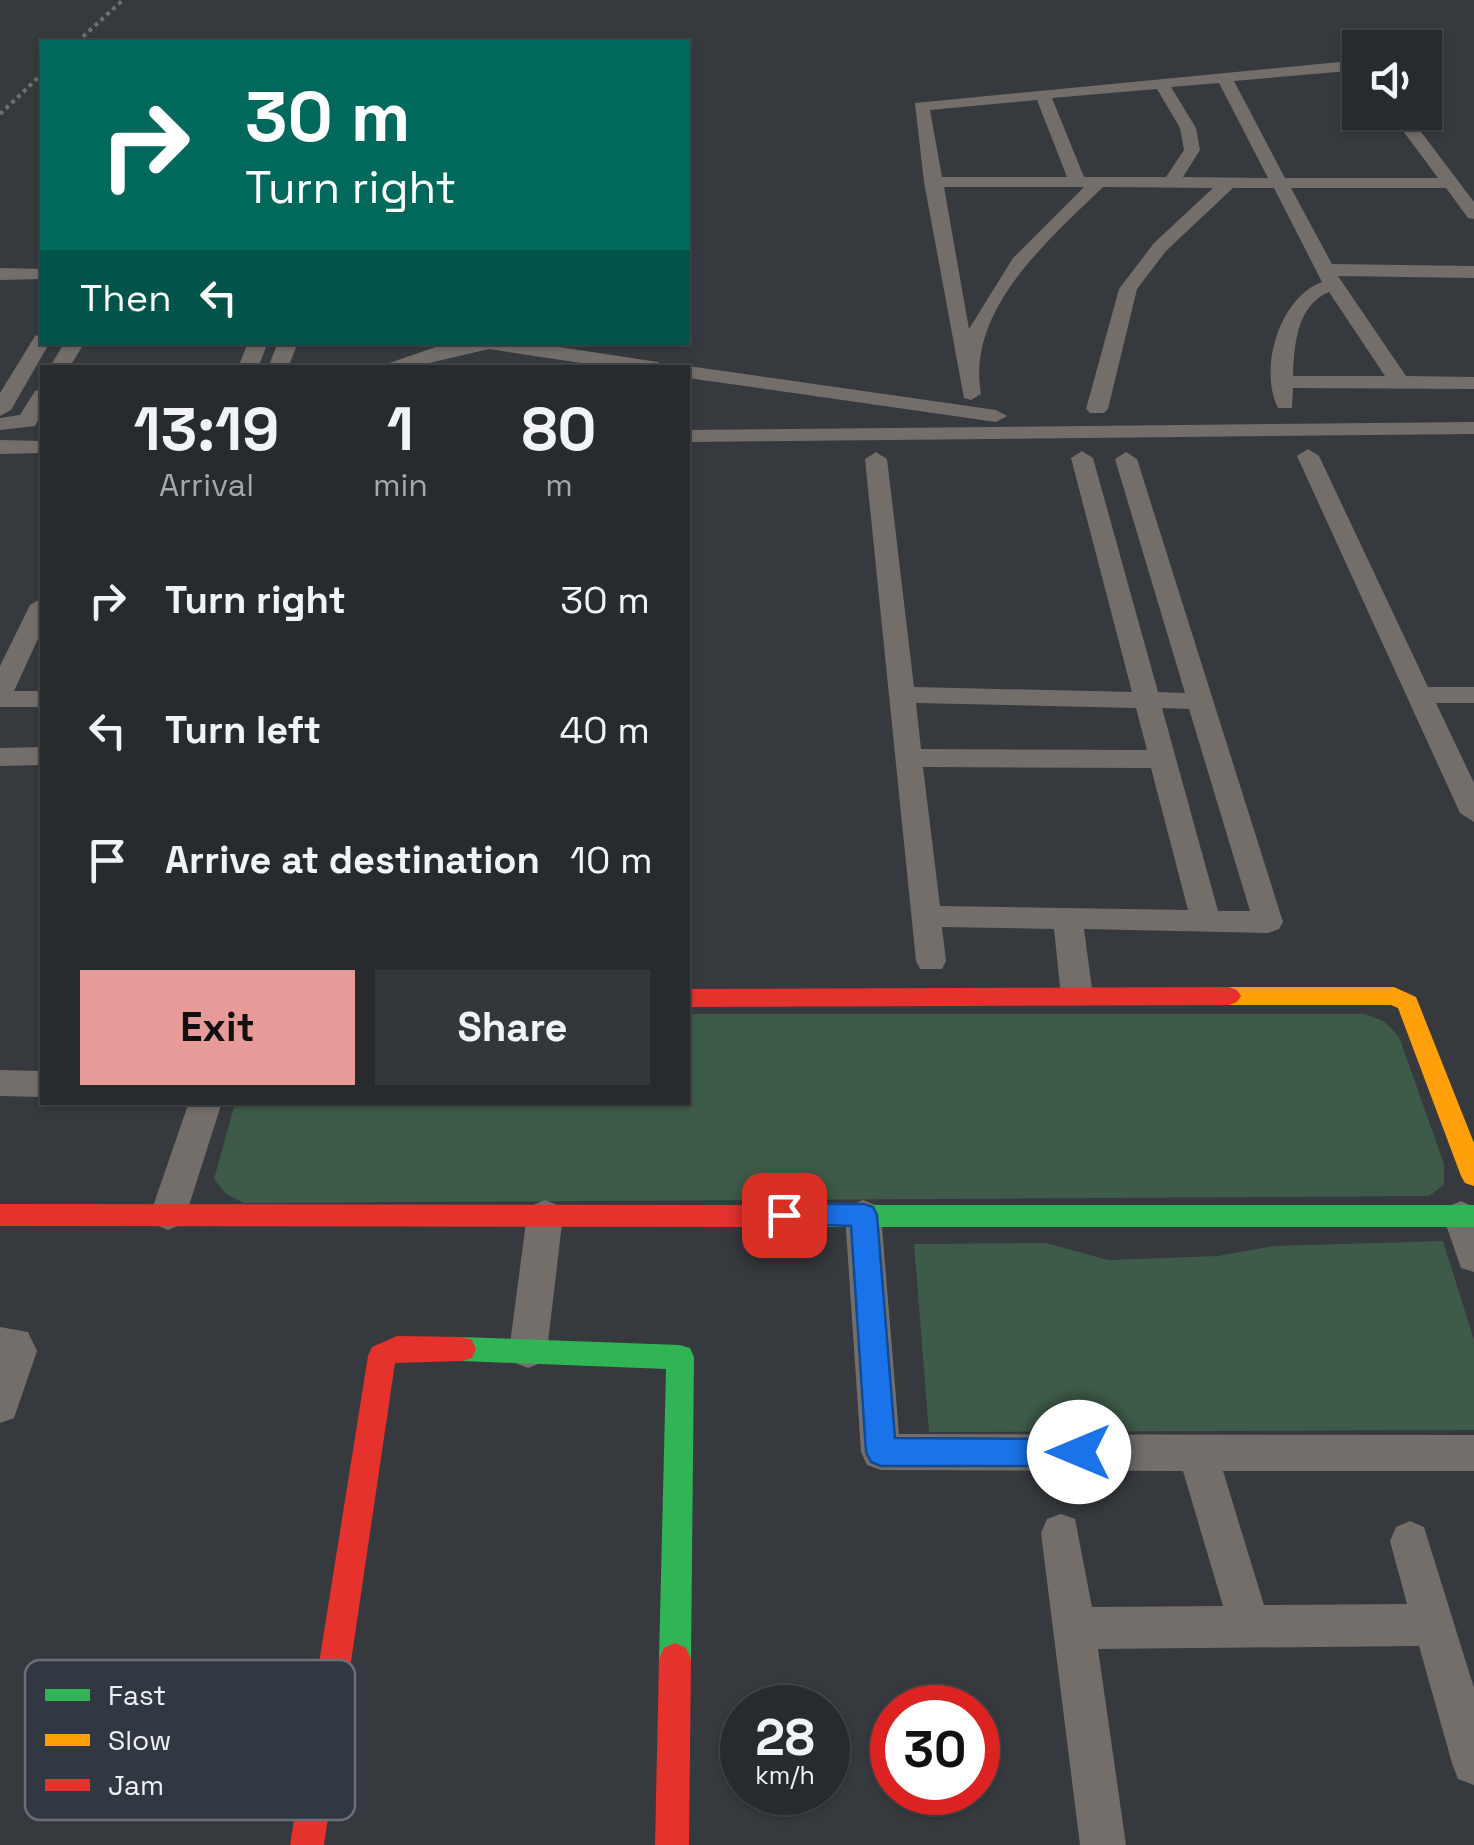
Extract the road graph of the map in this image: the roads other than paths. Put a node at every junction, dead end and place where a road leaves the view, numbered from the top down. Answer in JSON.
{"nodes":[{"id":1,"x":1342,"y":66,"type":"edge"},
{"id":2,"x":1223,"y":76,"type":"junction"},
{"id":3,"x":1160,"y":81,"type":"junction"},
{"id":4,"x":1042,"y":92,"type":"junction"},
{"id":5,"x":1411,"y":130,"type":"edge"},
{"id":6,"x":933,"y":182,"type":"junction"},
{"id":7,"x":1077,"y":182,"type":"junction"},
{"id":8,"x":1100,"y":182,"type":"junction"},
{"id":9,"x":1172,"y":182,"type":"junction"},
{"id":10,"x":1228,"y":182,"type":"junction"},
{"id":11,"x":1279,"y":183,"type":"junction"},
{"id":12,"x":1451,"y":183,"type":"junction"},
{"id":13,"x":1474,"y":214,"type":"edge"},
{"id":14,"x":1474,"y":272,"type":"edge"},
{"id":15,"x":0,"y":274,"type":"edge"},
{"id":16,"x":40,"y":274,"type":"edge"},
{"id":17,"x":1330,"y":277,"type":"junction"},
{"id":18,"x":40,"y":343,"type":"edge"},
{"id":19,"x":472,"y":345,"type":"edge"},
{"id":20,"x":503,"y":345,"type":"edge"},
{"id":21,"x":395,"y":365,"type":"edge"},
{"id":22,"x":638,"y":365,"type":"edge"},
{"id":23,"x":966,"y":368,"type":"junction"},
{"id":24,"x":690,"y":372,"type":"edge"},
{"id":25,"x":1399,"y":382,"type":"junction"},
{"id":26,"x":1474,"y":383,"type":"edge"},
{"id":27,"x":971,"y":394,"type":"dead end"},
{"id":28,"x":40,"y":398,"type":"edge"},
{"id":29,"x":0,"y":410,"type":"edge"},
{"id":30,"x":1093,"y":419,"type":"junction"},
{"id":31,"x":0,"y":424,"type":"edge"},
{"id":32,"x":1474,"y":428,"type":"edge"},
{"id":33,"x":690,"y":436,"type":"edge"},
{"id":34,"x":40,"y":446,"type":"edge"},
{"id":35,"x":0,"y":447,"type":"edge"},
{"id":36,"x":1308,"y":456,"type":"dead end"},
{"id":37,"x":1082,"y":458,"type":"dead end"},
{"id":38,"x":876,"y":459,"type":"dead end"},
{"id":39,"x":1126,"y":459,"type":"dead end"},
{"id":40,"x":40,"y":609,"type":"edge"},
{"id":41,"x":1419,"y":694,"type":"junction"},
{"id":42,"x":1474,"y":695,"type":"edge"},
{"id":43,"x":0,"y":696,"type":"edge"},
{"id":44,"x":903,"y":696,"type":"junction"},
{"id":45,"x":40,"y":699,"type":"edge"},
{"id":46,"x":1147,"y":700,"type":"junction"},
{"id":47,"x":1200,"y":701,"type":"junction"},
{"id":48,"x":1446,"y":753,"type":"junction"},
{"id":49,"x":1474,"y":753,"type":"edge"},
{"id":50,"x":0,"y":756,"type":"edge"},
{"id":51,"x":40,"y":756,"type":"edge"},
{"id":52,"x":911,"y":758,"type":"junction"},
{"id":53,"x":1163,"y":759,"type":"junction"},
{"id":54,"x":1474,"y":813,"type":"edge"},
{"id":55,"x":1067,"y":915,"type":"junction"},
{"id":56,"x":926,"y":916,"type":"junction"},
{"id":57,"x":1206,"y":920,"type":"junction"},
{"id":58,"x":930,"y":961,"type":"dead end"},
{"id":59,"x":1077,"y":996,"type":"junction"},
{"id":60,"x":690,"y":998,"type":"edge"},
{"id":61,"x":0,"y":1082,"type":"edge"},
{"id":62,"x":40,"y":1084,"type":"edge"},
{"id":63,"x":205,"y":1105,"type":"edge"},
{"id":64,"x":1474,"y":1176,"type":"edge"},
{"id":65,"x":0,"y":1215,"type":"edge"},
{"id":66,"x":168,"y":1215,"type":"junction"},
{"id":67,"x":544,"y":1215,"type":"junction"},
{"id":68,"x":864,"y":1215,"type":"junction"},
{"id":69,"x":1467,"y":1216,"type":"edge"},
{"id":70,"x":1474,"y":1258,"type":"edge"},
{"id":71,"x":0,"y":1343,"type":"edge"},
{"id":72,"x":528,"y":1350,"type":"junction"},
{"id":73,"x":0,"y":1406,"type":"edge"},
{"id":74,"x":1198,"y":1453,"type":"junction"},
{"id":75,"x":1474,"y":1453,"type":"edge"},
{"id":76,"x":1061,"y":1533,"type":"dead end"},
{"id":77,"x":1410,"y":1541,"type":"dead end"},
{"id":78,"x":1248,"y":1624,"type":"junction"},
{"id":79,"x":1434,"y":1625,"type":"junction"},
{"id":80,"x":1074,"y":1628,"type":"junction"},
{"id":81,"x":335,"y":1660,"type":"edge"},
{"id":82,"x":1474,"y":1763,"type":"edge"},
{"id":83,"x":311,"y":1820,"type":"edge"},
{"id":84,"x":307,"y":1845,"type":"edge"},
{"id":85,"x":672,"y":1845,"type":"edge"},
{"id":86,"x":1104,"y":1845,"type":"edge"}],
"edges":[{"from":1,"to":2,"type":"street"},
{"from":2,"to":3,"type":"street"},
{"from":2,"to":11,"type":"street"},
{"from":3,"to":4,"type":"street"},
{"from":3,"to":9,"type":"street"},
{"from":4,"to":6,"type":"street"},
{"from":4,"to":7,"type":"street"},
{"from":5,"to":12,"type":"street"},
{"from":6,"to":7,"type":"street"},
{"from":6,"to":23,"type":"street"},
{"from":7,"to":8,"type":"street"},
{"from":8,"to":9,"type":"street"},
{"from":8,"to":23,"type":"street"},
{"from":9,"to":10,"type":"street"},
{"from":10,"to":11,"type":"street"},
{"from":10,"to":30,"type":"street"},
{"from":11,"to":12,"type":"street"},
{"from":11,"to":17,"type":"street"},
{"from":12,"to":13,"type":"street"},
{"from":14,"to":17,"type":"street"},
{"from":15,"to":16,"type":"street"},
{"from":17,"to":25,"type":"street"},
{"from":17,"to":25,"type":"street"},
{"from":18,"to":29,"type":"street"},
{"from":19,"to":21,"type":"street"},
{"from":20,"to":22,"type":"street"},
{"from":23,"to":27,"type":"street"},
{"from":24,"to":30,"type":"street"},
{"from":25,"to":26,"type":"street"},
{"from":28,"to":31,"type":"street"},
{"from":30,"to":32,"type":"street"},
{"from":30,"to":33,"type":"street"},
{"from":34,"to":35,"type":"street"},
{"from":36,"to":41,"type":"street"},
{"from":37,"to":46,"type":"street"},
{"from":38,"to":44,"type":"street"},
{"from":39,"to":47,"type":"street"},
{"from":40,"to":43,"type":"street"},
{"from":41,"to":42,"type":"street"},
{"from":41,"to":48,"type":"street"},
{"from":43,"to":45,"type":"street"},
{"from":44,"to":46,"type":"street"},
{"from":44,"to":52,"type":"street"},
{"from":46,"to":47,"type":"street"},
{"from":46,"to":53,"type":"street"},
{"from":47,"to":57,"type":"street"},
{"from":48,"to":49,"type":"street"},
{"from":48,"to":54,"type":"street"},
{"from":50,"to":51,"type":"street"},
{"from":52,"to":53,"type":"street"},
{"from":52,"to":56,"type":"street"},
{"from":53,"to":57,"type":"street"},
{"from":55,"to":56,"type":"street"},
{"from":55,"to":57,"type":"street"},
{"from":55,"to":59,"type":"street"},
{"from":56,"to":58,"type":"street"},
{"from":59,"to":60,"type":"street"},
{"from":59,"to":64,"type":"street"},
{"from":61,"to":62,"type":"street"},
{"from":63,"to":66,"type":"street"},
{"from":65,"to":66,"type":"street"},
{"from":66,"to":67,"type":"street"},
{"from":67,"to":68,"type":"street"},
{"from":67,"to":72,"type":"street"},
{"from":68,"to":69,"type":"street"},
{"from":68,"to":74,"type":"street"},
{"from":69,"to":70,"type":"street"},
{"from":71,"to":73,"type":"street"},
{"from":72,"to":81,"type":"street"},
{"from":72,"to":85,"type":"street"},
{"from":74,"to":75,"type":"street"},
{"from":74,"to":78,"type":"street"},
{"from":76,"to":80,"type":"street"},
{"from":77,"to":79,"type":"street"},
{"from":78,"to":79,"type":"street"},
{"from":78,"to":80,"type":"street"},
{"from":79,"to":82,"type":"street"},
{"from":80,"to":86,"type":"street"},
{"from":83,"to":84,"type":"street"}]}
